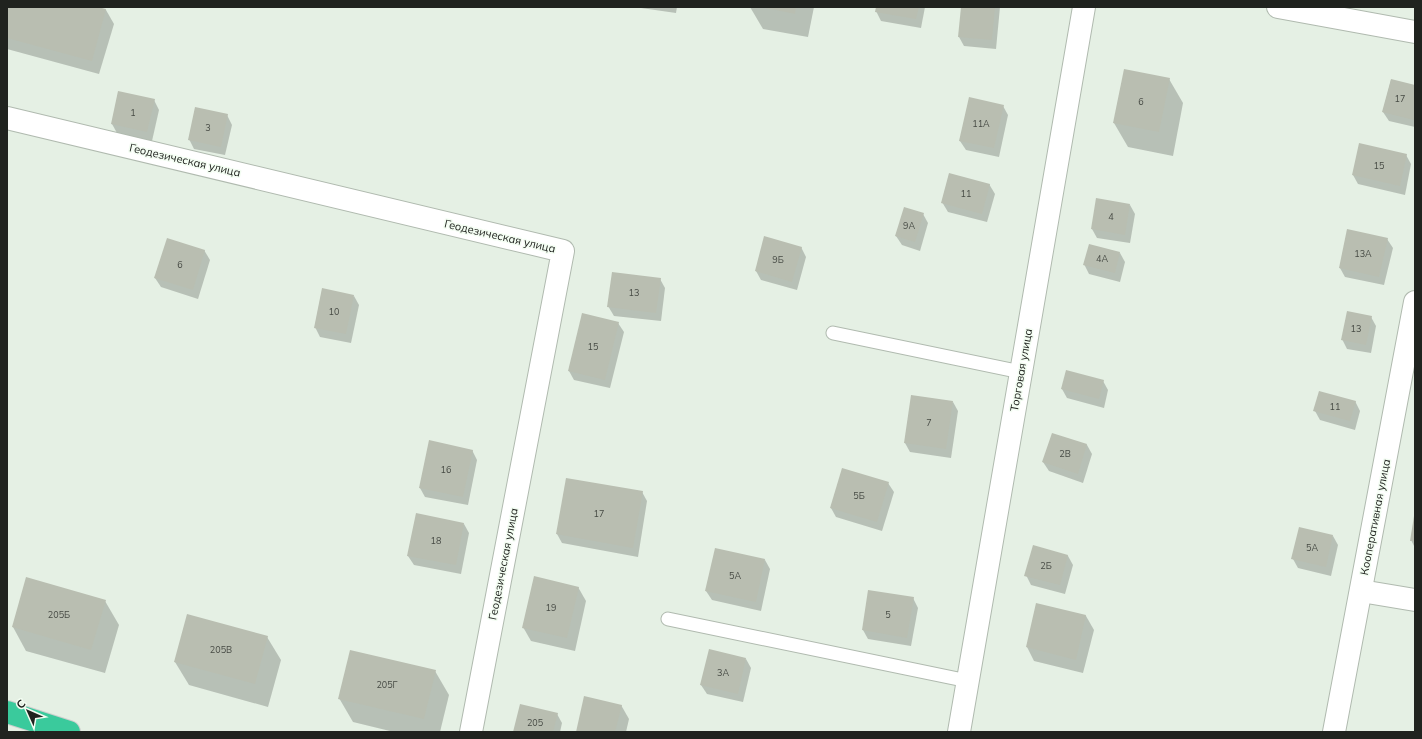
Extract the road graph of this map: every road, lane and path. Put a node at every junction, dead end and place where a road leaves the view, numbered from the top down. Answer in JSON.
{"nodes":[{"id":1,"x":1084,"y":7,"type":"edge"},
{"id":2,"x":1278,"y":7,"type":"edge"},
{"id":3,"x":1415,"y":32,"type":"edge"},
{"id":4,"x":7,"y":118,"type":"edge"},
{"id":5,"x":1415,"y":302,"type":"edge"},
{"id":6,"x":833,"y":333,"type":"dead end"},
{"id":7,"x":1021,"y":372,"type":"junction"},
{"id":8,"x":1361,"y":591,"type":"junction"},
{"id":9,"x":1415,"y":600,"type":"edge"},
{"id":10,"x":668,"y":619,"type":"dead end"},
{"id":11,"x":968,"y":681,"type":"junction"},
{"id":12,"x":7,"y":712,"type":"edge"},
{"id":13,"x":69,"y":732,"type":"edge"},
{"id":14,"x":471,"y":732,"type":"edge"},
{"id":15,"x":958,"y":732,"type":"edge"},
{"id":16,"x":1334,"y":732,"type":"edge"}],
"edges":[{"from":1,"to":7,"type":"street","name":"Торговая улица"},
{"from":2,"to":3,"type":"street"},
{"from":4,"to":14,"type":"street","name":"Геодезическая улица"},
{"from":5,"to":8,"type":"street","name":"Кооперативная улица"},
{"from":6,"to":7,"type":"lane"},
{"from":7,"to":11,"type":"street","name":"Торговая улица"},
{"from":8,"to":9,"type":"street"},
{"from":8,"to":16,"type":"street","name":"Кооперативная улица"},
{"from":10,"to":11,"type":"lane"},
{"from":11,"to":15,"type":"street","name":"Торговая улица"},
{"from":12,"to":13,"type":"highway"}]}
